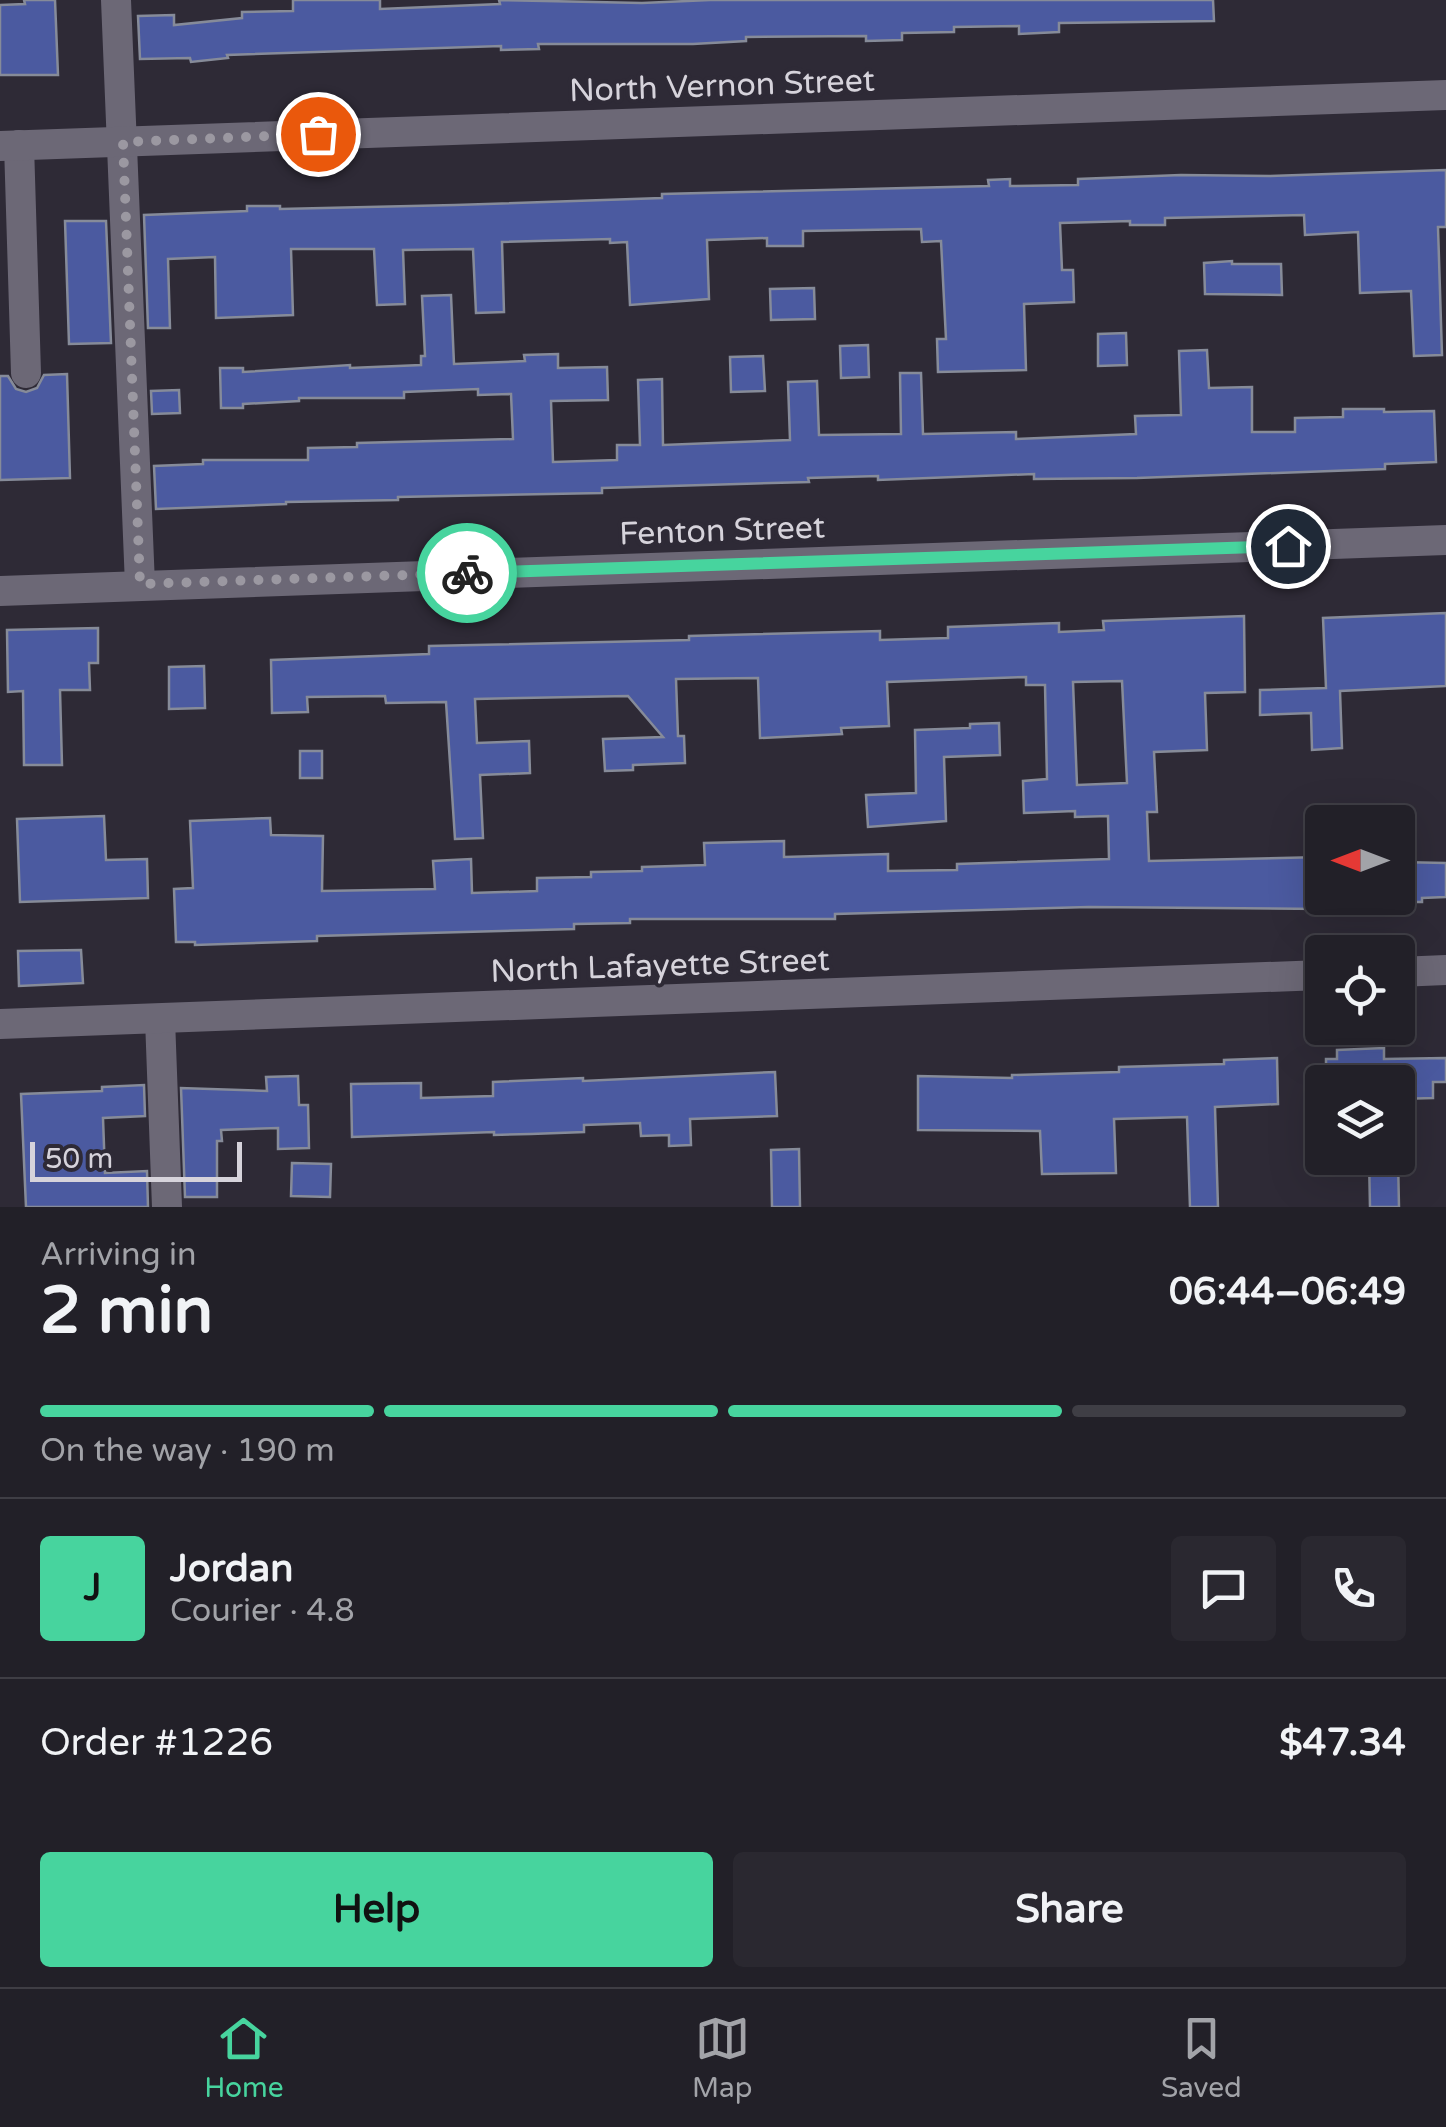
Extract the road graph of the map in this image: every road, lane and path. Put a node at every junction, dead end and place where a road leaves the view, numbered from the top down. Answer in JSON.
{"nodes":[{"id":1,"x":116,"y":0,"type":"edge"},
{"id":2,"x":1446,"y":95,"type":"edge"},
{"id":3,"x":123,"y":142,"type":"junction"},
{"id":4,"x":10,"y":146,"type":"edge"},
{"id":5,"x":17,"y":355,"type":"edge"},
{"id":6,"x":1446,"y":540,"type":"edge"},
{"id":7,"x":140,"y":584,"type":"junction"},
{"id":8,"x":0,"y":591,"type":"edge"},
{"id":9,"x":1446,"y":970,"type":"edge"},
{"id":10,"x":1415,"y":971,"type":"edge"},
{"id":11,"x":1305,"y":976,"type":"edge"},
{"id":12,"x":160,"y":1019,"type":"junction"},
{"id":13,"x":0,"y":1024,"type":"edge"},
{"id":14,"x":167,"y":1207,"type":"edge"}],
"edges":[{"from":1,"to":3,"type":"street"},
{"from":2,"to":3,"type":"street","name":"North Vernon Street"},
{"from":3,"to":4,"type":"street","name":"North Vernon Street"},
{"from":3,"to":7,"type":"street"},
{"from":4,"to":5,"type":"street"},
{"from":6,"to":7,"type":"street","name":"Fenton Street"},
{"from":7,"to":8,"type":"street","name":"Fenton Street"},
{"from":9,"to":10,"type":"street"},
{"from":11,"to":12,"type":"street","name":"North Lafayette Street"},
{"from":12,"to":13,"type":"street","name":"North Lafayette Street"},
{"from":12,"to":14,"type":"street"}]}
